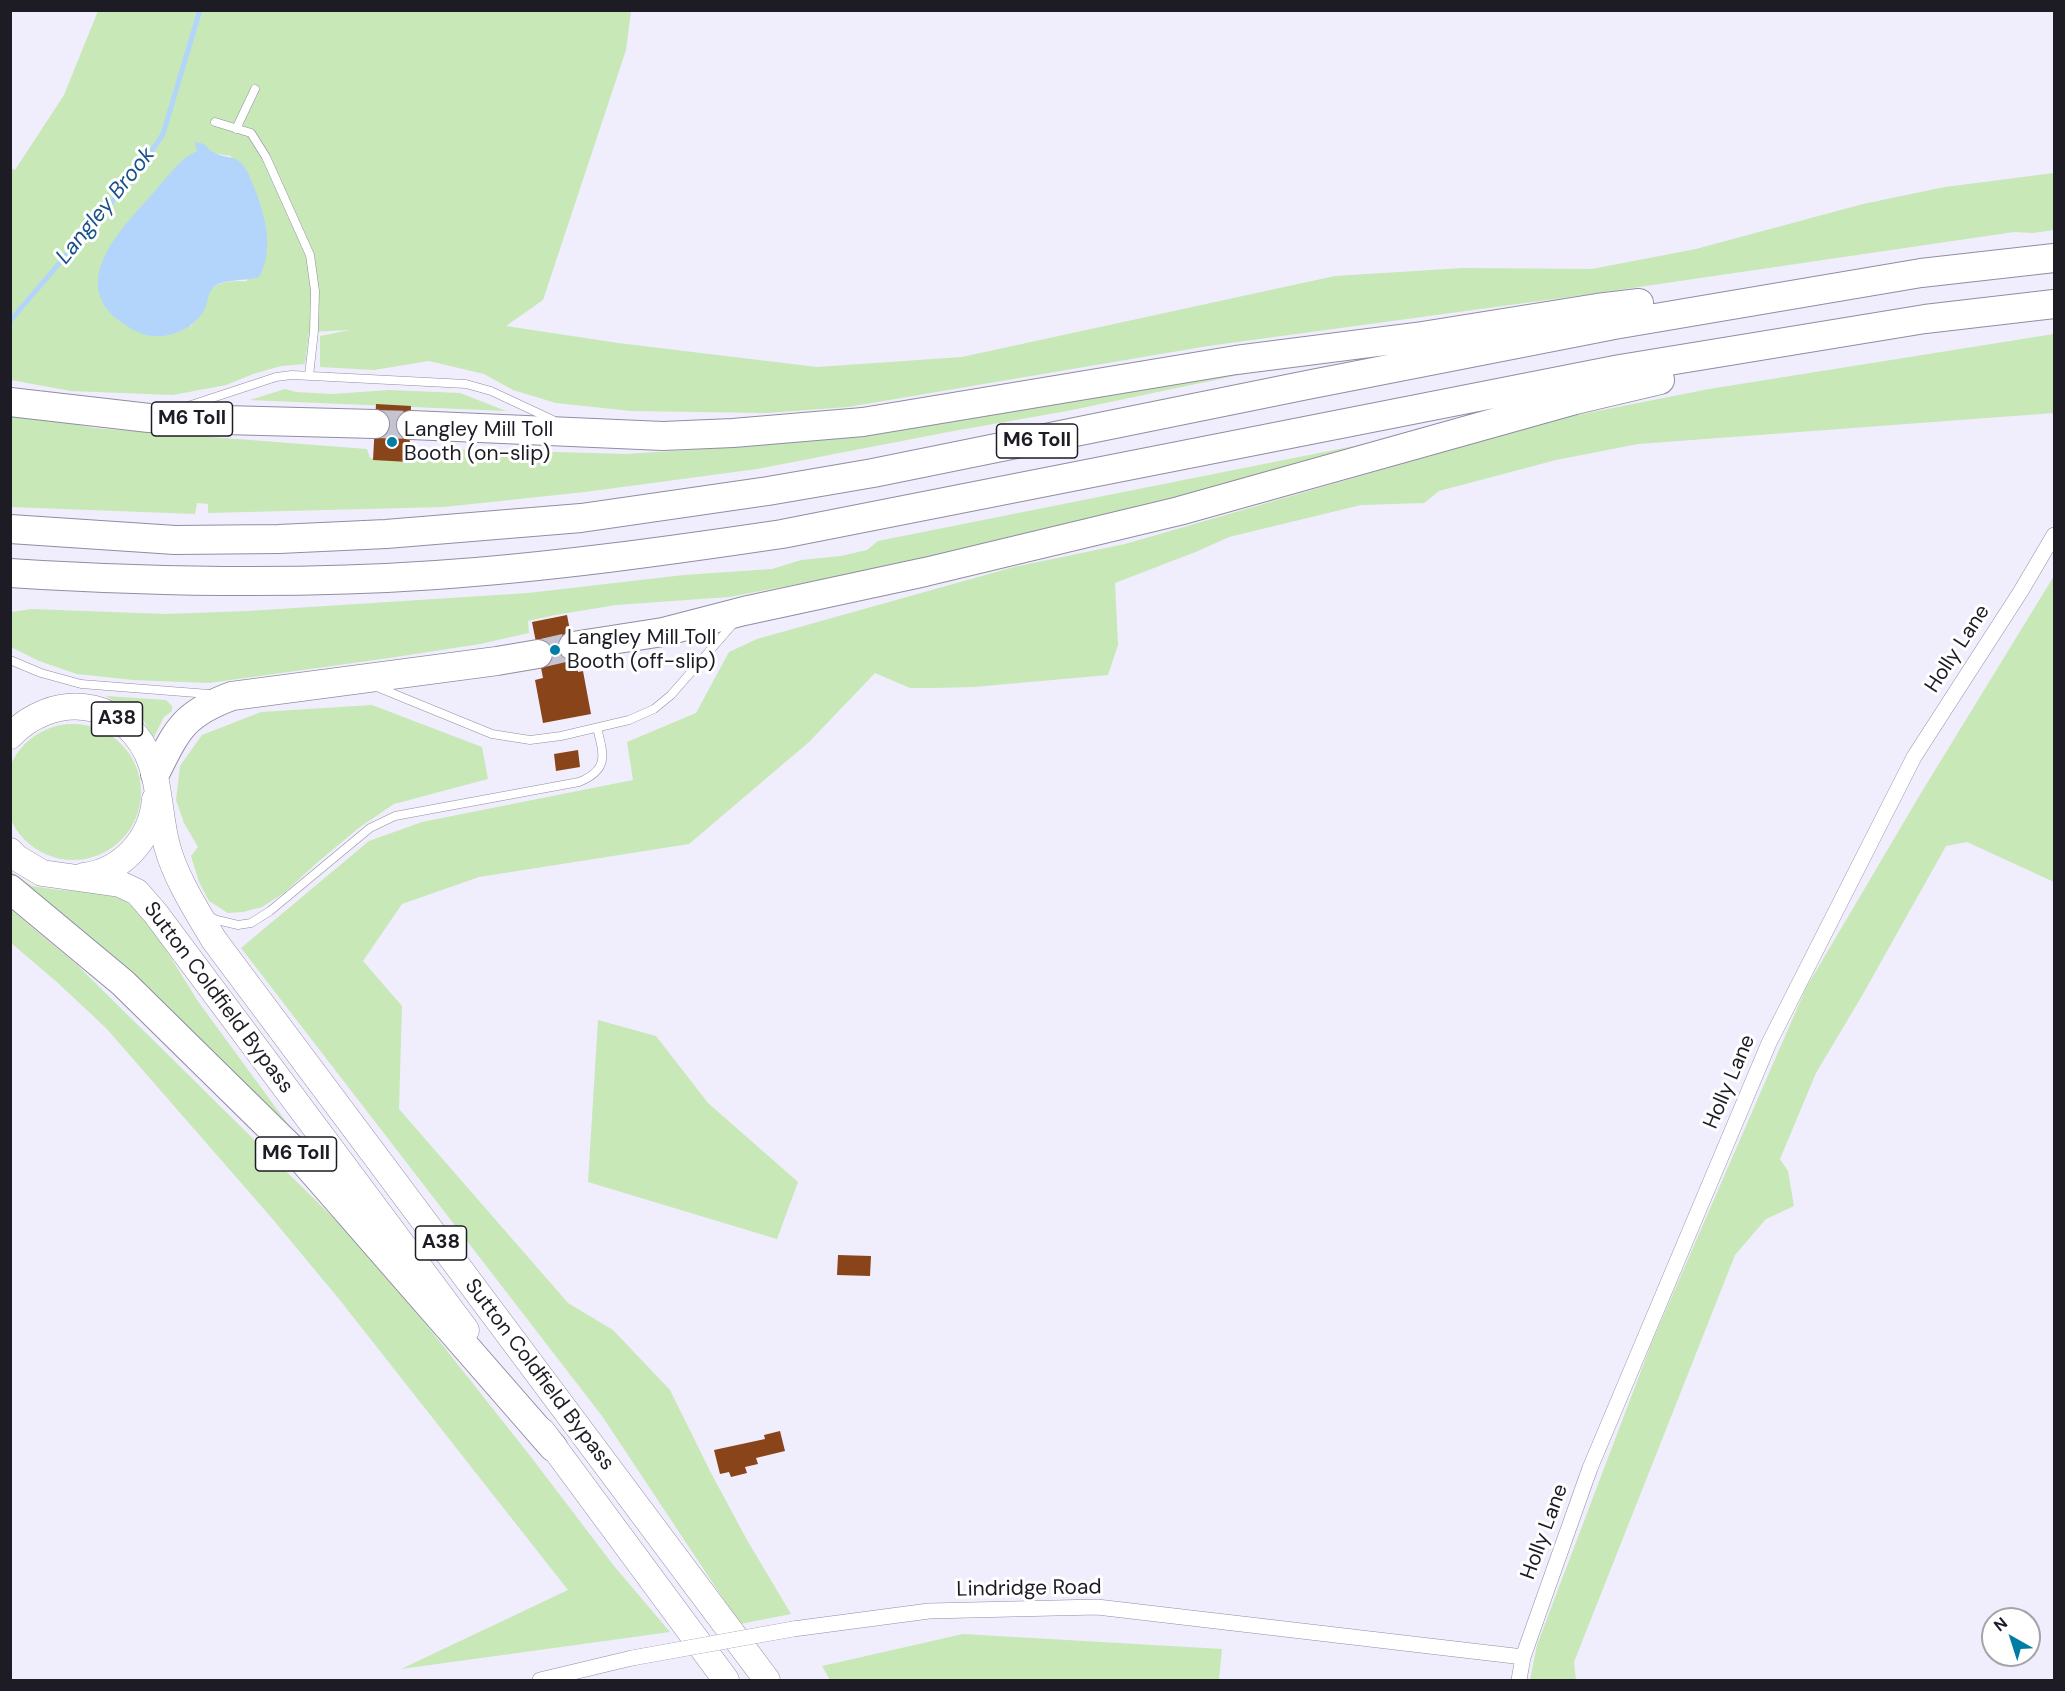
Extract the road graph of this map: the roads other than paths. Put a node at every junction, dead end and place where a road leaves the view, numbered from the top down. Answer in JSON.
{"nodes":[{"id":1,"x":255,"y":88,"type":"dead end"},
{"id":2,"x":215,"y":122,"type":"dead end"},
{"id":3,"x":236,"y":129,"type":"junction"},
{"id":4,"x":2055,"y":258,"type":"edge"},
{"id":5,"x":1921,"y":273,"type":"junction"},
{"id":6,"x":2055,"y":304,"type":"edge"},
{"id":7,"x":1925,"y":319,"type":"junction"},
{"id":8,"x":309,"y":376,"type":"junction"},
{"id":9,"x":10,"y":402,"type":"edge"},
{"id":10,"x":149,"y":418,"type":"junction"},
{"id":11,"x":375,"y":424,"type":"tunnel mouth"},
{"id":12,"x":411,"y":425,"type":"tunnel mouth"},
{"id":13,"x":582,"y":433,"type":"junction"},
{"id":14,"x":10,"y":529,"type":"edge"},
{"id":15,"x":2053,"y":540,"type":"edge"},
{"id":16,"x":10,"y":573,"type":"edge"},
{"id":17,"x":744,"y":611,"type":"junction"},
{"id":18,"x":573,"y":646,"type":"tunnel mouth"},
{"id":19,"x":538,"y":654,"type":"tunnel mouth"},
{"id":20,"x":10,"y":660,"type":"edge"},
{"id":21,"x":358,"y":679,"type":"junction"},
{"id":22,"x":232,"y":696,"type":"junction"},
{"id":23,"x":10,"y":711,"type":"edge"},
{"id":24,"x":36,"y":716,"type":"junction"},
{"id":25,"x":597,"y":728,"type":"junction"},
{"id":26,"x":10,"y":736,"type":"edge"},
{"id":27,"x":155,"y":782,"type":"junction"},
{"id":28,"x":13,"y":854,"type":"edge"},
{"id":29,"x":70,"y":878,"type":"junction"},
{"id":30,"x":10,"y":889,"type":"edge"},
{"id":31,"x":195,"y":908,"type":"junction"},
{"id":32,"x":554,"y":1447,"type":"junction"},
{"id":33,"x":1523,"y":1657,"type":"junction"},
{"id":34,"x":540,"y":1680,"type":"edge"},
{"id":35,"x":726,"y":1680,"type":"edge"},
{"id":36,"x":767,"y":1680,"type":"edge"},
{"id":37,"x":1518,"y":1680,"type":"edge"}],
"edges":[{"from":1,"to":3,"type":"lane"},
{"from":2,"to":3,"type":"lane"},
{"from":3,"to":8,"type":"lane"},
{"from":4,"to":5,"type":"highway","number":"M6 Toll"},
{"from":5,"to":13,"type":"highway","number":"M6 Toll"},
{"from":5,"to":14,"type":"highway","number":"M6 Toll"},
{"from":6,"to":7,"type":"highway","number":"M6 Toll"},
{"from":7,"to":16,"type":"highway","number":"M6 Toll"},
{"from":7,"to":17,"type":"highway"},
{"from":8,"to":10,"type":"lane"},
{"from":8,"to":13,"type":"lane"},
{"from":9,"to":10,"type":"highway","number":"M6 Toll"},
{"from":10,"to":11,"type":"highway","number":"M6 Toll"},
{"from":12,"to":13,"type":"highway","number":"M6 Toll"},
{"from":15,"to":33,"type":"street","name":"Holly Lane"},
{"from":17,"to":18,"type":"highway"},
{"from":17,"to":25,"type":"lane"},
{"from":19,"to":21,"type":"highway"},
{"from":20,"to":22,"type":"lane"},
{"from":21,"to":22,"type":"highway"},
{"from":21,"to":25,"type":"lane"},
{"from":22,"to":27,"type":"highway"},
{"from":23,"to":24,"type":"highway","name":"Sutton Coldfield Bypass","number":"A38"},
{"from":24,"to":26,"type":"highway","name":"Sutton Coldfield Bypass","number":"A38"},
{"from":24,"to":27,"type":"highway","name":"Sutton Coldfield Bypass","number":"A38"},
{"from":25,"to":31,"type":"lane"},
{"from":27,"to":29,"type":"highway","name":"Sutton Coldfield Bypass","number":"A38"},
{"from":27,"to":31,"type":"highway","name":"Sutton Coldfield Bypass","number":"A38"},
{"from":28,"to":29,"type":"highway","name":"Sutton Coldfield Bypass","number":"A38"},
{"from":29,"to":32,"type":"highway","name":"Sutton Coldfield Bypass","number":"A38"},
{"from":30,"to":32,"type":"highway","number":"M6 Toll"},
{"from":31,"to":36,"type":"highway","name":"Sutton Coldfield Bypass","number":"A38"},
{"from":32,"to":35,"type":"highway","name":"Sutton Coldfield Bypass","number":"A38"},
{"from":33,"to":34,"type":"street","name":"Lindridge Road","bridge":true},
{"from":33,"to":37,"type":"street","name":"Holly Lane"}]}
